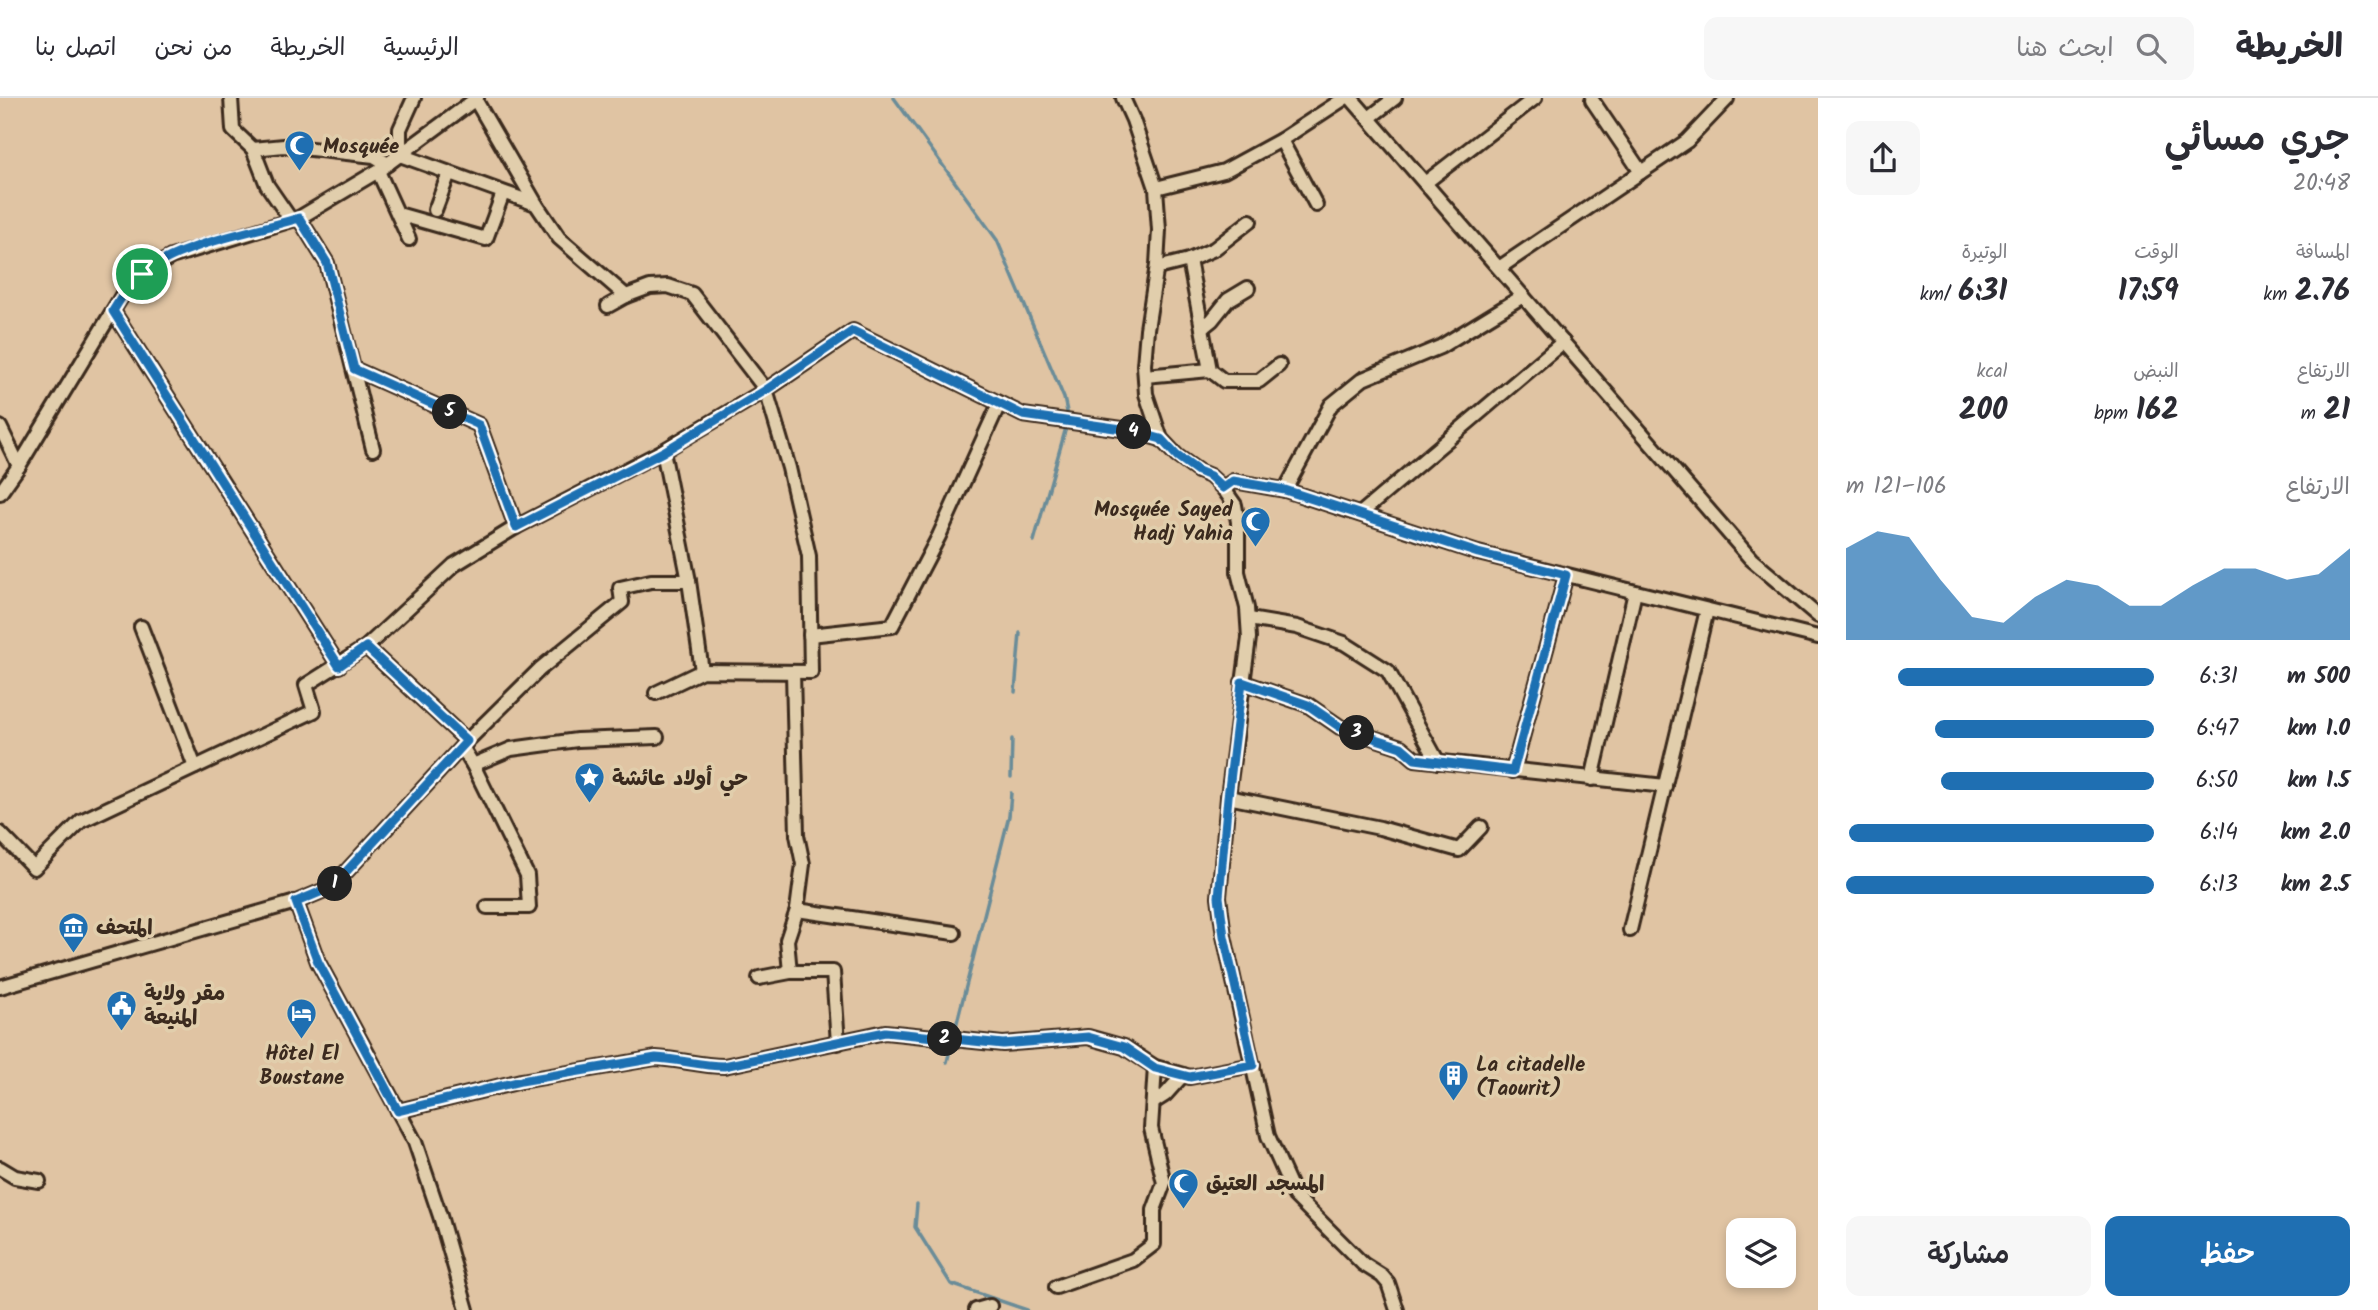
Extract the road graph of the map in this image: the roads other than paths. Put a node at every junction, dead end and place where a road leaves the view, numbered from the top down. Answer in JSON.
{"nodes":[{"id":1,"x":231,"y":98,"type":"edge"},
{"id":2,"x":414,"y":98,"type":"edge"},
{"id":3,"x":1124,"y":98,"type":"edge"},
{"id":4,"x":1345,"y":98,"type":"edge"},
{"id":5,"x":1351,"y":98,"type":"edge"},
{"id":6,"x":1395,"y":98,"type":"edge"},
{"id":7,"x":1535,"y":98,"type":"edge"},
{"id":8,"x":476,"y":99,"type":"edge"},
{"id":9,"x":1727,"y":99,"type":"edge"},
{"id":10,"x":1592,"y":100,"type":"edge"},
{"id":11,"x":1369,"y":118,"type":"junction"},
{"id":12,"x":1281,"y":140,"type":"junction"},
{"id":13,"x":253,"y":149,"type":"junction"},
{"id":14,"x":400,"y":155,"type":"junction"},
{"id":15,"x":383,"y":168,"type":"junction"},
{"id":16,"x":1641,"y":172,"type":"junction"},
{"id":17,"x":449,"y":173,"type":"junction"},
{"id":18,"x":1425,"y":183,"type":"junction"},
{"id":19,"x":1156,"y":188,"type":"junction"},
{"id":20,"x":503,"y":193,"type":"junction"},
{"id":21,"x":536,"y":204,"type":"junction"},
{"id":22,"x":1315,"y":205,"type":"dead end"},
{"id":23,"x":435,"y":210,"type":"dead end"},
{"id":24,"x":398,"y":214,"type":"junction"},
{"id":25,"x":295,"y":219,"type":"junction"},
{"id":26,"x":1250,"y":221,"type":"dead end"},
{"id":27,"x":409,"y":239,"type":"dead end"},
{"id":28,"x":1189,"y":260,"type":"junction"},
{"id":29,"x":1157,"y":268,"type":"junction"},
{"id":30,"x":1499,"y":268,"type":"junction"},
{"id":31,"x":1248,"y":288,"type":"dead end"},
{"id":32,"x":626,"y":296,"type":"junction"},
{"id":33,"x":1523,"y":296,"type":"junction"},
{"id":34,"x":608,"y":306,"type":"dead end"},
{"id":35,"x":113,"y":311,"type":"junction"},
{"id":36,"x":1202,"y":328,"type":"junction"},
{"id":37,"x":1563,"y":342,"type":"junction"},
{"id":38,"x":1279,"y":365,"type":"dead end"},
{"id":39,"x":354,"y":369,"type":"junction"},
{"id":40,"x":1210,"y":370,"type":"junction"},
{"id":41,"x":1145,"y":376,"type":"junction"},
{"id":42,"x":766,"y":390,"type":"junction"},
{"id":43,"x":999,"y":404,"type":"junction"},
{"id":44,"x":0,"y":428,"type":"edge"},
{"id":45,"x":1161,"y":439,"type":"junction"},
{"id":46,"x":373,"y":449,"type":"dead end"},
{"id":47,"x":663,"y":452,"type":"junction"},
{"id":48,"x":19,"y":466,"type":"junction"},
{"id":49,"x":1223,"y":488,"type":"junction"},
{"id":50,"x":1285,"y":490,"type":"junction"},
{"id":51,"x":0,"y":493,"type":"edge"},
{"id":52,"x":1360,"y":514,"type":"junction"},
{"id":53,"x":516,"y":527,"type":"junction"},
{"id":54,"x":1566,"y":575,"type":"junction"},
{"id":55,"x":689,"y":581,"type":"junction"},
{"id":56,"x":1635,"y":592,"type":"junction"},
{"id":57,"x":1707,"y":610,"type":"junction"},
{"id":58,"x":1818,"y":616,"type":"edge"},
{"id":59,"x":1249,"y":619,"type":"junction"},
{"id":60,"x":141,"y":627,"type":"dead end"},
{"id":61,"x":810,"y":635,"type":"junction"},
{"id":62,"x":1818,"y":637,"type":"edge"},
{"id":63,"x":366,"y":647,"type":"junction"},
{"id":64,"x":339,"y":666,"type":"junction"},
{"id":65,"x":702,"y":671,"type":"junction"},
{"id":66,"x":793,"y":672,"type":"junction"},
{"id":67,"x":1242,"y":682,"type":"junction"},
{"id":68,"x":656,"y":693,"type":"dead end"},
{"id":69,"x":657,"y":737,"type":"dead end"},
{"id":70,"x":464,"y":744,"type":"junction"},
{"id":71,"x":1438,"y":762,"type":"junction"},
{"id":72,"x":473,"y":765,"type":"junction"},
{"id":73,"x":195,"y":768,"type":"junction"},
{"id":74,"x":1513,"y":771,"type":"junction"},
{"id":75,"x":1592,"y":779,"type":"junction"},
{"id":76,"x":1665,"y":786,"type":"junction"},
{"id":77,"x":1228,"y":797,"type":"junction"},
{"id":78,"x":1481,"y":827,"type":"dead end"},
{"id":79,"x":0,"y":833,"type":"edge"},
{"id":80,"x":296,"y":902,"type":"junction"},
{"id":81,"x":487,"y":907,"type":"dead end"},
{"id":82,"x":797,"y":910,"type":"junction"},
{"id":83,"x":1630,"y":930,"type":"dead end"},
{"id":84,"x":954,"y":933,"type":"dead end"},
{"id":85,"x":790,"y":972,"type":"junction"},
{"id":86,"x":759,"y":978,"type":"dead end"},
{"id":87,"x":0,"y":988,"type":"edge"},
{"id":88,"x":838,"y":1043,"type":"junction"},
{"id":89,"x":1253,"y":1065,"type":"junction"},
{"id":90,"x":1155,"y":1068,"type":"junction"},
{"id":91,"x":1183,"y":1075,"type":"junction"},
{"id":92,"x":1154,"y":1102,"type":"junction"},
{"id":93,"x":398,"y":1111,"type":"junction"},
{"id":94,"x":0,"y":1168,"type":"edge"},
{"id":95,"x":39,"y":1181,"type":"dead end"},
{"id":96,"x":1056,"y":1287,"type":"dead end"},
{"id":97,"x":990,"y":1306,"type":"dead end"},
{"id":98,"x":467,"y":1310,"type":"edge"},
{"id":99,"x":976,"y":1310,"type":"edge"},
{"id":100,"x":1397,"y":1310,"type":"edge"}],
"edges":[{"from":1,"to":13,"type":"street"},
{"from":2,"to":14,"type":"street"},
{"from":3,"to":19,"type":"street"},
{"from":4,"to":12,"type":"street"},
{"from":5,"to":11,"type":"street"},
{"from":6,"to":11,"type":"street"},
{"from":7,"to":18,"type":"street"},
{"from":8,"to":14,"type":"street"},
{"from":8,"to":21,"type":"street"},
{"from":9,"to":16,"type":"street"},
{"from":10,"to":16,"type":"street"},
{"from":11,"to":18,"type":"street"},
{"from":12,"to":19,"type":"street"},
{"from":12,"to":22,"type":"street"},
{"from":13,"to":15,"type":"street"},
{"from":13,"to":25,"type":"street"},
{"from":14,"to":15,"type":"street"},
{"from":14,"to":17,"type":"street"},
{"from":15,"to":24,"type":"street"},
{"from":15,"to":25,"type":"street"},
{"from":16,"to":30,"type":"street"},
{"from":17,"to":20,"type":"street"},
{"from":17,"to":23,"type":"street"},
{"from":18,"to":30,"type":"street"},
{"from":19,"to":29,"type":"street"},
{"from":20,"to":21,"type":"street"},
{"from":20,"to":24,"type":"street"},
{"from":21,"to":32,"type":"street"},
{"from":24,"to":27,"type":"street"},
{"from":25,"to":35,"type":"street"},
{"from":25,"to":39,"type":"street"},
{"from":26,"to":28,"type":"street"},
{"from":28,"to":29,"type":"street"},
{"from":28,"to":36,"type":"street"},
{"from":29,"to":41,"type":"street"},
{"from":30,"to":33,"type":"street"},
{"from":31,"to":36,"type":"street"},
{"from":32,"to":34,"type":"street"},
{"from":32,"to":42,"type":"street"},
{"from":33,"to":37,"type":"street"},
{"from":33,"to":50,"type":"street"},
{"from":35,"to":48,"type":"street"},
{"from":35,"to":64,"type":"street"},
{"from":36,"to":40,"type":"street"},
{"from":37,"to":52,"type":"street"},
{"from":37,"to":58,"type":"street"},
{"from":38,"to":40,"type":"street"},
{"from":39,"to":46,"type":"street"},
{"from":39,"to":53,"type":"street"},
{"from":40,"to":41,"type":"street"},
{"from":41,"to":45,"type":"street"},
{"from":42,"to":43,"type":"street"},
{"from":42,"to":47,"type":"street"},
{"from":42,"to":61,"type":"street"},
{"from":43,"to":45,"type":"street"},
{"from":43,"to":61,"type":"street"},
{"from":44,"to":48,"type":"street"},
{"from":45,"to":49,"type":"street"},
{"from":47,"to":53,"type":"street"},
{"from":47,"to":55,"type":"street"},
{"from":48,"to":51,"type":"street"},
{"from":49,"to":50,"type":"street"},
{"from":49,"to":59,"type":"street"},
{"from":50,"to":52,"type":"street"},
{"from":52,"to":54,"type":"street"},
{"from":53,"to":63,"type":"street"},
{"from":54,"to":56,"type":"street"},
{"from":54,"to":74,"type":"street"},
{"from":55,"to":65,"type":"street"},
{"from":55,"to":70,"type":"street"},
{"from":56,"to":57,"type":"street"},
{"from":56,"to":75,"type":"street"},
{"from":57,"to":62,"type":"street"},
{"from":57,"to":76,"type":"street"},
{"from":59,"to":67,"type":"street"},
{"from":59,"to":71,"type":"street"},
{"from":60,"to":73,"type":"street"},
{"from":61,"to":66,"type":"street"},
{"from":63,"to":64,"type":"street"},
{"from":63,"to":70,"type":"street"},
{"from":64,"to":73,"type":"street"},
{"from":65,"to":66,"type":"street"},
{"from":65,"to":68,"type":"street"},
{"from":66,"to":82,"type":"street"},
{"from":67,"to":71,"type":"street"},
{"from":67,"to":77,"type":"street"},
{"from":69,"to":72,"type":"street"},
{"from":70,"to":72,"type":"street"},
{"from":70,"to":80,"type":"street"},
{"from":71,"to":74,"type":"street"},
{"from":72,"to":81,"type":"street"},
{"from":73,"to":79,"type":"street"},
{"from":74,"to":75,"type":"street"},
{"from":75,"to":76,"type":"street"},
{"from":76,"to":83,"type":"street"},
{"from":77,"to":78,"type":"street"},
{"from":77,"to":89,"type":"street"},
{"from":80,"to":87,"type":"street"},
{"from":80,"to":93,"type":"street"},
{"from":82,"to":84,"type":"street"},
{"from":82,"to":85,"type":"street"},
{"from":85,"to":86,"type":"street"},
{"from":85,"to":88,"type":"street"},
{"from":88,"to":90,"type":"street"},
{"from":88,"to":93,"type":"street"},
{"from":89,"to":91,"type":"street"},
{"from":89,"to":100,"type":"street"},
{"from":90,"to":91,"type":"street"},
{"from":90,"to":92,"type":"street"},
{"from":91,"to":92,"type":"street"},
{"from":92,"to":96,"type":"street"},
{"from":93,"to":98,"type":"street"},
{"from":94,"to":95,"type":"street"},
{"from":97,"to":99,"type":"street"}]}
